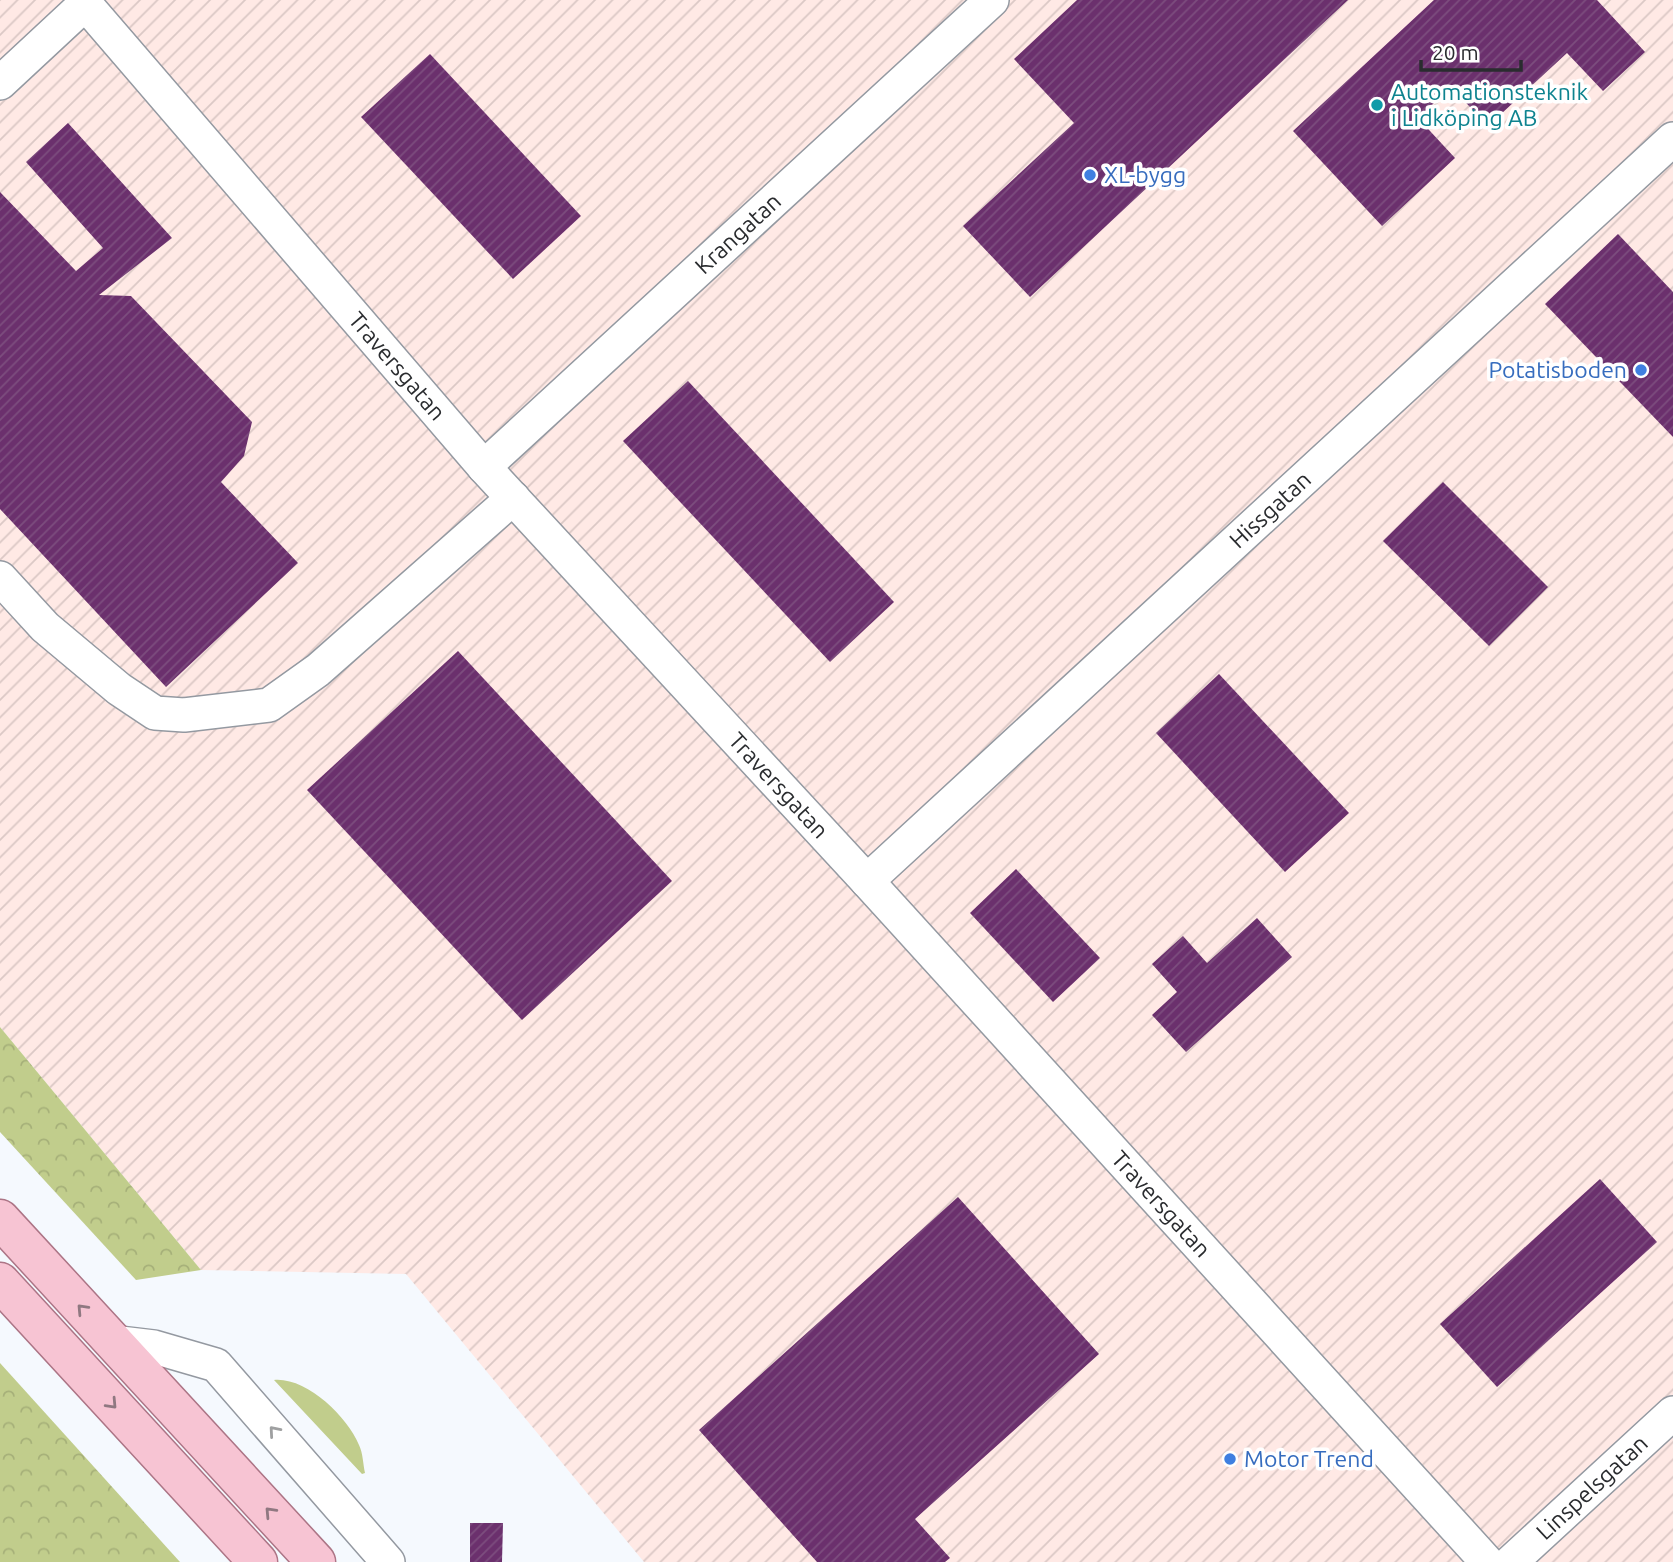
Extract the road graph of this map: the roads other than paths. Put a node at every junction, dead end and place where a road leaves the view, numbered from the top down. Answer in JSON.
{"nodes":[{"id":1,"x":992,"y":0,"type":"edge"},
{"id":2,"x":84,"y":2,"type":"edge"},
{"id":3,"x":0,"y":83,"type":"edge"},
{"id":4,"x":1673,"y":139,"type":"edge"},
{"id":5,"x":484,"y":467,"type":"junction"},
{"id":6,"x":513,"y":498,"type":"junction"},
{"id":7,"x":0,"y":578,"type":"edge"},
{"id":8,"x":867,"y":881,"type":"junction"},
{"id":9,"x":0,"y":1219,"type":"edge"},
{"id":10,"x":0,"y":1282,"type":"edge"},
{"id":11,"x":112,"y":1342,"type":"junction"},
{"id":12,"x":1673,"y":1413,"type":"edge"},
{"id":13,"x":258,"y":1562,"type":"edge"},
{"id":14,"x":316,"y":1562,"type":"edge"},
{"id":15,"x":388,"y":1562,"type":"edge"},
{"id":16,"x":1487,"y":1562,"type":"edge"},
{"id":17,"x":1511,"y":1562,"type":"edge"}],
"edges":[{"from":1,"to":5,"type":"street","name":"Krangatan"},
{"from":2,"to":3,"type":"street"},
{"from":2,"to":5,"type":"street","name":"Traversgatan"},
{"from":4,"to":8,"type":"street","name":"Hissgatan"},
{"from":5,"to":6,"type":"street","name":"Traversgatan"},
{"from":6,"to":7,"type":"street"},
{"from":6,"to":8,"type":"street","name":"Traversgatan"},
{"from":8,"to":16,"type":"street","name":"Traversgatan"},
{"from":11,"to":9,"type":"main road","one_way":true},
{"from":10,"to":13,"type":"main road","one_way":true},
{"from":14,"to":11,"type":"main road","one_way":true},
{"from":15,"to":11,"type":"street","one_way":true},
{"from":12,"to":17,"type":"street","name":"Linspelsgatan"}]}
